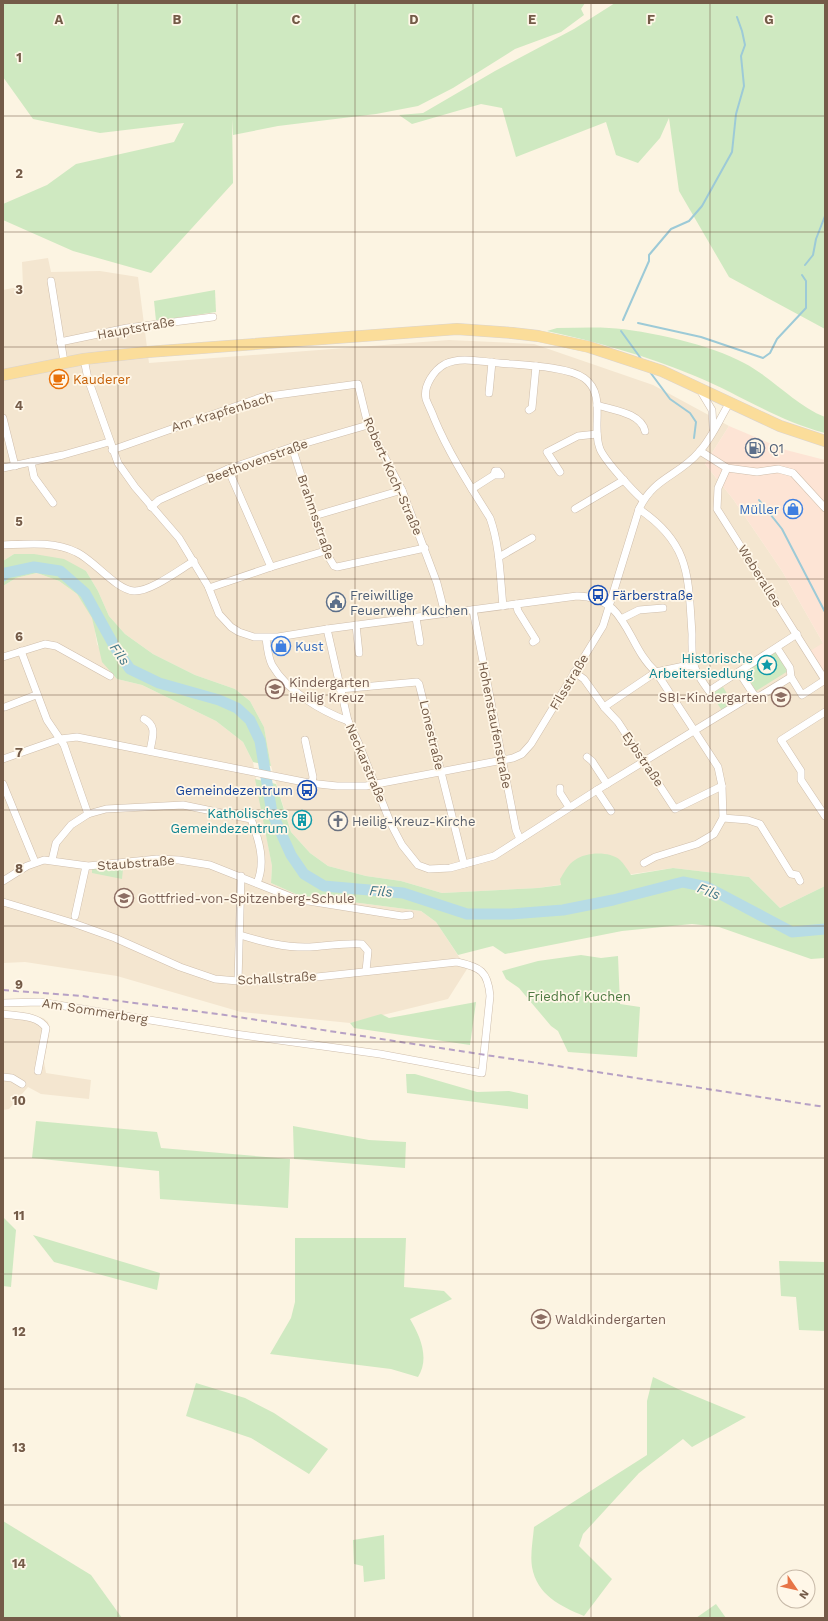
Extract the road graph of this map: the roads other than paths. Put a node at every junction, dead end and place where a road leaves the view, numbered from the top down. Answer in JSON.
{"nodes":[{"id":1,"x":51,"y":280,"type":"dead end"},
{"id":2,"x":213,"y":317,"type":"dead end"},
{"id":3,"x":60,"y":342,"type":"junction"},
{"id":4,"x":84,"y":359,"type":"junction"},
{"id":5,"x":64,"y":362,"type":"junction"},
{"id":6,"x":492,"y":362,"type":"junction"},
{"id":7,"x":536,"y":366,"type":"junction"},
{"id":8,"x":3,"y":375,"type":"edge"},
{"id":9,"x":358,"y":384,"type":"joint"},
{"id":10,"x":697,"y":387,"type":"junction"},
{"id":11,"x":489,"y":393,"type":"dead end"},
{"id":12,"x":730,"y":402,"type":"junction"},
{"id":13,"x":597,"y":405,"type":"junction"},
{"id":14,"x":529,"y":410,"type":"dead end"},
{"id":15,"x":3,"y":418,"type":"edge"},
{"id":16,"x":368,"y":425,"type":"junction"},
{"id":17,"x":713,"y":429,"type":"junction"},
{"id":18,"x":646,"y":431,"type":"dead end"},
{"id":19,"x":596,"y":434,"type":"junction"},
{"id":20,"x":825,"y":441,"type":"edge"},
{"id":21,"x":109,"y":442,"type":"junction"},
{"id":22,"x":292,"y":447,"type":"junction"},
{"id":23,"x":112,"y":450,"type":"junction"},
{"id":24,"x":700,"y":451,"type":"junction"},
{"id":25,"x":31,"y":462,"type":"junction"},
{"id":26,"x":15,"y":466,"type":"junction"},
{"id":27,"x":3,"y":468,"type":"edge"},
{"id":28,"x":726,"y":468,"type":"junction"},
{"id":29,"x":228,"y":469,"type":"junction"},
{"id":30,"x":560,"y":472,"type":"dead end"},
{"id":31,"x":494,"y":475,"type":"dead end"},
{"id":32,"x":624,"y":480,"type":"junction"},
{"id":33,"x":472,"y":489,"type":"junction"},
{"id":34,"x":402,"y":490,"type":"junction"},
{"id":35,"x":643,"y":500,"type":"junction"},
{"id":36,"x":53,"y":503,"type":"dead end"},
{"id":37,"x":151,"y":507,"type":"junction"},
{"id":38,"x":825,"y":508,"type":"edge"},
{"id":39,"x":575,"y":509,"type":"dead end"},
{"id":40,"x":639,"y":509,"type":"junction"},
{"id":41,"x":314,"y":516,"type":"junction"},
{"id":42,"x":532,"y":538,"type":"dead end"},
{"id":43,"x":3,"y":545,"type":"edge"},
{"id":44,"x":424,"y":548,"type":"junction"},
{"id":45,"x":325,"y":551,"type":"junction"},
{"id":46,"x":499,"y":557,"type":"junction"},
{"id":47,"x":194,"y":561,"type":"junction"},
{"id":48,"x":271,"y":567,"type":"junction"},
{"id":49,"x":209,"y":588,"type":"junction"},
{"id":50,"x":516,"y":604,"type":"junction"},
{"id":51,"x":503,"y":606,"type":"junction"},
{"id":52,"x":610,"y":606,"type":"junction"},
{"id":53,"x":663,"y":608,"type":"dead end"},
{"id":54,"x":473,"y":610,"type":"junction"},
{"id":55,"x":445,"y":614,"type":"junction"},
{"id":56,"x":416,"y":618,"type":"junction"},
{"id":57,"x":621,"y":619,"type":"junction"},
{"id":58,"x":356,"y":625,"type":"junction"},
{"id":59,"x":328,"y":629,"type":"junction"},
{"id":60,"x":797,"y":634,"type":"junction"},
{"id":61,"x":266,"y":638,"type":"junction"},
{"id":62,"x":420,"y":642,"type":"dead end"},
{"id":63,"x":532,"y":642,"type":"dead end"},
{"id":64,"x":777,"y":648,"type":"junction"},
{"id":65,"x":21,"y":651,"type":"junction"},
{"id":66,"x":359,"y":653,"type":"dead end"},
{"id":67,"x":3,"y":657,"type":"edge"},
{"id":68,"x":694,"y":666,"type":"junction"},
{"id":69,"x":574,"y":672,"type":"junction"},
{"id":70,"x":656,"y":672,"type":"junction"},
{"id":71,"x":739,"y":672,"type":"junction"},
{"id":72,"x":110,"y":676,"type":"dead end"},
{"id":73,"x":791,"y":677,"type":"junction"},
{"id":74,"x":825,"y":680,"type":"edge"},
{"id":75,"x":340,"y":689,"type":"junction"},
{"id":76,"x":36,"y":695,"type":"junction"},
{"id":77,"x":754,"y":695,"type":"junction"},
{"id":78,"x":5,"y":707,"type":"dead end"},
{"id":79,"x":604,"y":707,"type":"junction"},
{"id":80,"x":825,"y":712,"type":"edge"},
{"id":81,"x":144,"y":719,"type":"dead end"},
{"id":82,"x":348,"y":721,"type":"junction"},
{"id":83,"x":695,"y":731,"type":"junction"},
{"id":84,"x":60,"y":739,"type":"junction"},
{"id":85,"x":304,"y":740,"type":"dead end"},
{"id":86,"x":150,"y":751,"type":"junction"},
{"id":87,"x":587,"y":757,"type":"dead end"},
{"id":88,"x":3,"y":759,"type":"edge"},
{"id":89,"x":502,"y":760,"type":"junction"},
{"id":90,"x":645,"y":762,"type":"junction"},
{"id":91,"x":440,"y":772,"type":"junction"},
{"id":92,"x":312,"y":783,"type":"junction"},
{"id":93,"x":3,"y":784,"type":"edge"},
{"id":94,"x":376,"y":784,"type":"junction"},
{"id":95,"x":607,"y":784,"type":"junction"},
{"id":96,"x":722,"y":786,"type":"junction"},
{"id":97,"x":560,"y":788,"type":"dead end"},
{"id":98,"x":597,"y":790,"type":"junction"},
{"id":99,"x":569,"y":807,"type":"junction"},
{"id":100,"x":611,"y":812,"type":"dead end"},
{"id":101,"x":88,"y":814,"type":"junction"},
{"id":102,"x":825,"y":816,"type":"edge"},
{"id":103,"x":723,"y":818,"type":"junction"},
{"id":104,"x":520,"y":839,"type":"junction"},
{"id":105,"x":52,"y":860,"type":"junction"},
{"id":106,"x":35,"y":862,"type":"junction"},
{"id":107,"x":644,"y":863,"type":"dead end"},
{"id":108,"x":464,"y":864,"type":"junction"},
{"id":109,"x":86,"y":866,"type":"junction"},
{"id":110,"x":241,"y":876,"type":"junction"},
{"id":111,"x":3,"y":881,"type":"edge"},
{"id":112,"x":800,"y":881,"type":"dead end"},
{"id":113,"x":257,"y":883,"type":"junction"},
{"id":114,"x":3,"y":902,"type":"edge"},
{"id":115,"x":410,"y":915,"type":"dead end"},
{"id":116,"x":75,"y":916,"type":"dead end"},
{"id":117,"x":240,"y":936,"type":"junction"},
{"id":118,"x":366,"y":971,"type":"junction"},
{"id":119,"x":238,"y":981,"type":"junction"},
{"id":120,"x":3,"y":1003,"type":"edge"},
{"id":121,"x":3,"y":1014,"type":"edge"},
{"id":122,"x":483,"y":1048,"type":"joint"},
{"id":123,"x":38,"y":1071,"type":"dead end"},
{"id":124,"x":3,"y":1077,"type":"edge"},
{"id":125,"x":22,"y":1084,"type":"dead end"}],
"edges":[{"from":1,"to":3,"type":"street"},
{"from":2,"to":3,"type":"street","name":"Hauptstraße"},
{"from":3,"to":5,"type":"street"},
{"from":4,"to":5,"type":"main road","name":"Hauptstraße"},
{"from":4,"to":10,"type":"main road","name":"Hauptstraße"},
{"from":4,"to":21,"type":"street"},
{"from":5,"to":8,"type":"main road","name":"Hauptstraße"},
{"from":6,"to":7,"type":"street"},
{"from":6,"to":11,"type":"street"},
{"from":6,"to":33,"type":"street"},
{"from":7,"to":13,"type":"street"},
{"from":7,"to":14,"type":"street"},
{"from":9,"to":16,"type":"street","name":"Robert-Koch-Straße"},
{"from":9,"to":23,"type":"street","name":"Am Krapfenbach"},
{"from":10,"to":12,"type":"main road","name":"Hauptstraße"},
{"from":10,"to":17,"type":"street"},
{"from":12,"to":17,"type":"street","name":"Filsstraße"},
{"from":12,"to":20,"type":"main road","name":"Hauptstraße"},
{"from":13,"to":18,"type":"street"},
{"from":13,"to":19,"type":"street"},
{"from":15,"to":26,"type":"street"},
{"from":16,"to":22,"type":"street","name":"Beethovenstraße"},
{"from":16,"to":34,"type":"street","name":"Robert-Koch-Straße"},
{"from":17,"to":24,"type":"street","name":"Filsstraße"},
{"from":19,"to":30,"type":"street"},
{"from":19,"to":32,"type":"street"},
{"from":21,"to":23,"type":"street"},
{"from":21,"to":25,"type":"street"},
{"from":22,"to":29,"type":"street","name":"Beethovenstraße"},
{"from":22,"to":41,"type":"street","name":"Brahmsstraße"},
{"from":23,"to":37,"type":"street"},
{"from":24,"to":28,"type":"street"},
{"from":24,"to":35,"type":"street","name":"Filsstraße"},
{"from":25,"to":26,"type":"street"},
{"from":25,"to":36,"type":"street"},
{"from":26,"to":27,"type":"street"},
{"from":28,"to":38,"type":"street"},
{"from":28,"to":60,"type":"street","name":"Weberallee"},
{"from":29,"to":37,"type":"street","name":"Beethovenstraße"},
{"from":29,"to":48,"type":"street"},
{"from":31,"to":33,"type":"street"},
{"from":32,"to":35,"type":"street"},
{"from":32,"to":39,"type":"street"},
{"from":33,"to":46,"type":"street"},
{"from":34,"to":41,"type":"street"},
{"from":34,"to":44,"type":"street","name":"Robert-Koch-Straße"},
{"from":35,"to":40,"type":"street","name":"Filsstraße"},
{"from":37,"to":47,"type":"street"},
{"from":40,"to":52,"type":"street","name":"Filsstraße"},
{"from":40,"to":68,"type":"street"},
{"from":41,"to":45,"type":"street","name":"Brahmsstraße"},
{"from":42,"to":46,"type":"street"},
{"from":43,"to":47,"type":"street"},
{"from":44,"to":45,"type":"street","name":"Brahmsstraße"},
{"from":44,"to":55,"type":"street","name":"Robert-Koch-Straße"},
{"from":45,"to":48,"type":"street"},
{"from":46,"to":51,"type":"street"},
{"from":47,"to":49,"type":"street"},
{"from":48,"to":49,"type":"street"},
{"from":49,"to":61,"type":"street"},
{"from":50,"to":51,"type":"street"},
{"from":50,"to":52,"type":"street"},
{"from":50,"to":63,"type":"street"},
{"from":51,"to":54,"type":"street"},
{"from":52,"to":57,"type":"street"},
{"from":52,"to":69,"type":"street","name":"Filsstraße"},
{"from":53,"to":57,"type":"street"},
{"from":54,"to":55,"type":"street"},
{"from":54,"to":89,"type":"street","name":"Hohenstaufenstraße"},
{"from":55,"to":56,"type":"street"},
{"from":56,"to":58,"type":"street"},
{"from":56,"to":62,"type":"street"},
{"from":57,"to":70,"type":"street"},
{"from":58,"to":59,"type":"street"},
{"from":58,"to":66,"type":"street"},
{"from":59,"to":61,"type":"street"},
{"from":59,"to":75,"type":"street","name":"Neckarstraße"},
{"from":60,"to":64,"type":"street"},
{"from":60,"to":74,"type":"street","name":"Weberallee"},
{"from":61,"to":82,"type":"street"},
{"from":64,"to":71,"type":"street"},
{"from":64,"to":73,"type":"street"},
{"from":65,"to":67,"type":"street"},
{"from":65,"to":72,"type":"street"},
{"from":65,"to":76,"type":"street"},
{"from":68,"to":70,"type":"street"},
{"from":68,"to":71,"type":"street"},
{"from":69,"to":79,"type":"street","name":"Eybstraße"},
{"from":69,"to":89,"type":"street","name":"Filsstraße"},
{"from":70,"to":79,"type":"street"},
{"from":70,"to":83,"type":"street"},
{"from":71,"to":77,"type":"street"},
{"from":73,"to":74,"type":"street"},
{"from":73,"to":77,"type":"street","name":"Neckarstraße"},
{"from":75,"to":82,"type":"street","name":"Neckarstraße"},
{"from":75,"to":91,"type":"street","name":"Lonestraße"},
{"from":76,"to":78,"type":"street"},
{"from":76,"to":84,"type":"street"},
{"from":77,"to":83,"type":"street","name":"Neckarstraße"},
{"from":79,"to":90,"type":"street","name":"Eybstraße"},
{"from":80,"to":102,"type":"street"},
{"from":81,"to":86,"type":"street"},
{"from":82,"to":94,"type":"street","name":"Neckarstraße"},
{"from":83,"to":90,"type":"street","name":"Neckarstraße"},
{"from":83,"to":96,"type":"street"},
{"from":84,"to":86,"type":"street","name":"Filsstraße"},
{"from":84,"to":88,"type":"street","name":"Filsstraße"},
{"from":84,"to":101,"type":"street"},
{"from":85,"to":92,"type":"street"},
{"from":86,"to":92,"type":"street","name":"Filsstraße"},
{"from":87,"to":95,"type":"street"},
{"from":89,"to":91,"type":"street","name":"Filsstraße"},
{"from":89,"to":104,"type":"street","name":"Hohenstaufenstraße"},
{"from":90,"to":95,"type":"street","name":"Neckarstraße"},
{"from":90,"to":96,"type":"street","name":"Eybstraße"},
{"from":91,"to":94,"type":"street","name":"Filsstraße"},
{"from":91,"to":108,"type":"street","name":"Lonestraße"},
{"from":92,"to":94,"type":"street","name":"Filsstraße"},
{"from":93,"to":106,"type":"street"},
{"from":94,"to":108,"type":"street","name":"Neckarstraße"},
{"from":95,"to":98,"type":"street","name":"Neckarstraße"},
{"from":96,"to":103,"type":"street"},
{"from":97,"to":99,"type":"street"},
{"from":98,"to":99,"type":"street","name":"Neckarstraße"},
{"from":98,"to":100,"type":"street"},
{"from":99,"to":104,"type":"street","name":"Neckarstraße"},
{"from":101,"to":105,"type":"street"},
{"from":101,"to":113,"type":"street"},
{"from":103,"to":107,"type":"street"},
{"from":103,"to":112,"type":"street"},
{"from":104,"to":108,"type":"street","name":"Neckarstraße"},
{"from":105,"to":106,"type":"street","name":"Staubstraße"},
{"from":105,"to":109,"type":"street","name":"Staubstraße"},
{"from":106,"to":111,"type":"street","name":"Staubstraße"},
{"from":109,"to":110,"type":"street","name":"Staubstraße"},
{"from":109,"to":116,"type":"street"},
{"from":110,"to":113,"type":"street","name":"Staubstraße"},
{"from":110,"to":117,"type":"street"},
{"from":113,"to":115,"type":"street","name":"Staubstraße"},
{"from":114,"to":119,"type":"street","name":"Schallstraße"},
{"from":117,"to":118,"type":"street"},
{"from":117,"to":119,"type":"street"},
{"from":118,"to":119,"type":"street","name":"Schallstraße"},
{"from":118,"to":122,"type":"street","name":"Schallstraße"},
{"from":120,"to":122,"type":"street","name":"Am Sommerberg"},
{"from":121,"to":123,"type":"street","name":"Am Sommerberg"},
{"from":124,"to":125,"type":"street"}]}
